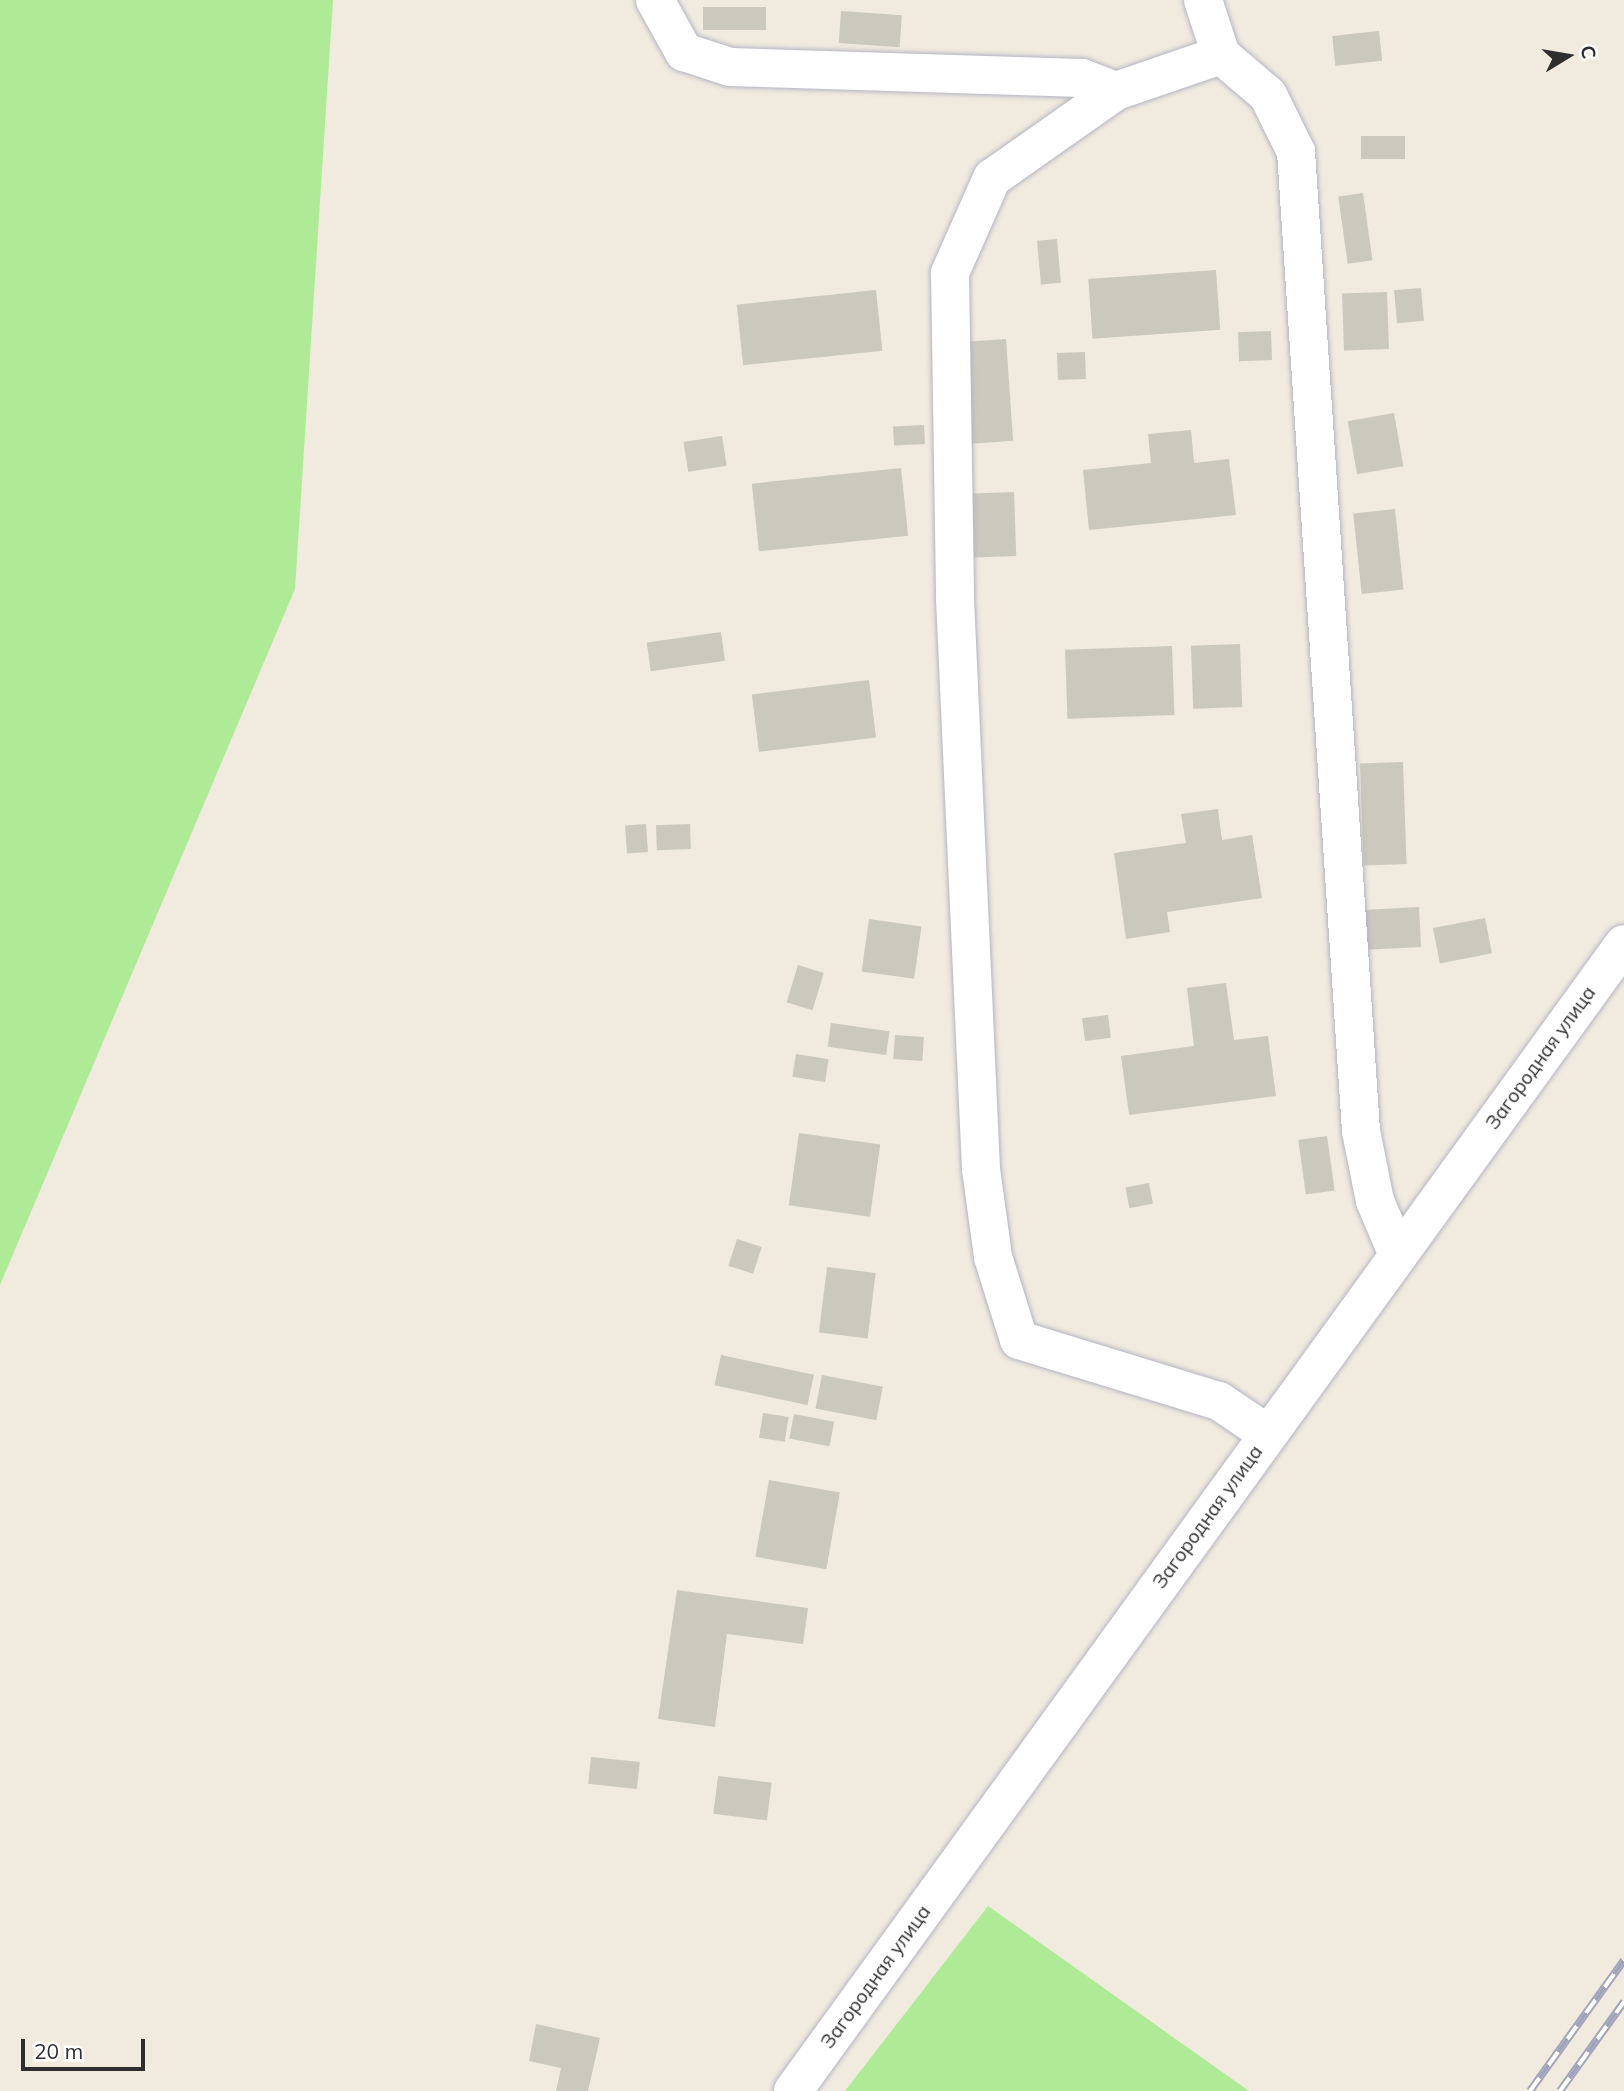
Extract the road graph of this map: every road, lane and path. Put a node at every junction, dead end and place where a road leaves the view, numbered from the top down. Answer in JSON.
{"nodes":[{"id":1,"x":655,"y":0,"type":"edge"},
{"id":2,"x":1203,"y":0,"type":"edge"},
{"id":3,"x":1221,"y":55,"type":"junction"},
{"id":4,"x":1116,"y":91,"type":"junction"},
{"id":5,"x":1624,"y":944,"type":"edge"},
{"id":6,"x":1398,"y":1255,"type":"junction"},
{"id":7,"x":1268,"y":1434,"type":"junction"},
{"id":8,"x":793,"y":2091,"type":"edge"}],
"edges":[{"from":1,"to":4,"type":"street"},
{"from":2,"to":3,"type":"street"},
{"from":3,"to":4,"type":"street"},
{"from":3,"to":6,"type":"street"},
{"from":4,"to":7,"type":"street"},
{"from":5,"to":6,"type":"street","name":"Загородная улица"},
{"from":6,"to":7,"type":"street","name":"Загородная улица"},
{"from":7,"to":8,"type":"street","name":"Загородная улица"}]}
